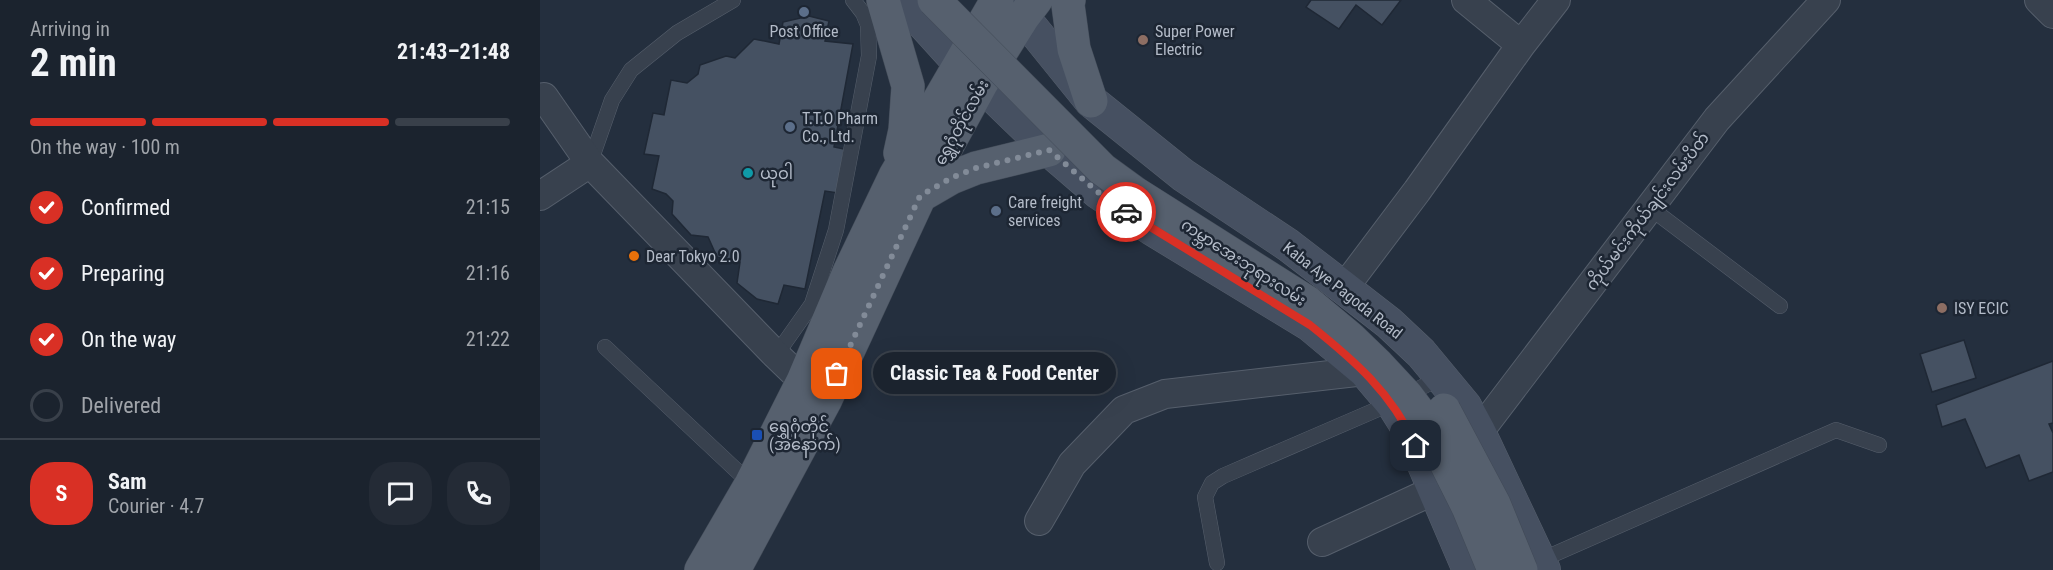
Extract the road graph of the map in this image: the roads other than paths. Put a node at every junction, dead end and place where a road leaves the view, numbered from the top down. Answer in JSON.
{"nodes":[{"id":1,"x":733,"y":0,"type":"edge"},
{"id":2,"x":853,"y":0,"type":"edge"},
{"id":3,"x":883,"y":0,"type":"edge"},
{"id":4,"x":902,"y":0,"type":"edge"},
{"id":5,"x":934,"y":0,"type":"edge"},
{"id":6,"x":1069,"y":0,"type":"edge"},
{"id":7,"x":1466,"y":0,"type":"edge"},
{"id":8,"x":1556,"y":0,"type":"edge"},
{"id":9,"x":1826,"y":0,"type":"edge"},
{"id":10,"x":1015,"y":4,"type":"edge"},
{"id":11,"x":965,"y":10,"type":"edge"},
{"id":12,"x":1521,"y":45,"type":"junction"},
{"id":13,"x":962,"y":65,"type":"junction"},
{"id":14,"x":544,"y":98,"type":"dead end"},
{"id":15,"x":1091,"y":101,"type":"junction"},
{"id":16,"x":1049,"y":150,"type":"junction"},
{"id":17,"x":590,"y":163,"type":"junction"},
{"id":18,"x":895,"y":176,"type":"junction"},
{"id":19,"x":540,"y":196,"type":"edge"},
{"id":20,"x":920,"y":196,"type":"junction"},
{"id":21,"x":1649,"y":207,"type":"junction"},
{"id":22,"x":1344,"y":288,"type":"junction"},
{"id":23,"x":1780,"y":306,"type":"dead end"},
{"id":24,"x":1310,"y":325,"type":"junction"},
{"id":25,"x":605,"y":347,"type":"dead end"},
{"id":26,"x":776,"y":354,"type":"junction"},
{"id":27,"x":1365,"y":371,"type":"junction"},
{"id":28,"x":1441,"y":377,"type":"junction"},
{"id":29,"x":816,"y":388,"type":"junction"},
{"id":30,"x":1392,"y":403,"type":"junction"},
{"id":31,"x":1479,"y":432,"type":"junction"},
{"id":32,"x":1879,"y":445,"type":"dead end"},
{"id":33,"x":751,"y":483,"type":"junction"},
{"id":34,"x":1435,"y":490,"type":"junction"},
{"id":35,"x":1039,"y":521,"type":"dead end"},
{"id":36,"x":1322,"y":542,"type":"dead end"},
{"id":37,"x":1217,"y":563,"type":"dead end"},
{"id":38,"x":1536,"y":567,"type":"edge"},
{"id":39,"x":703,"y":569,"type":"edge"},
{"id":40,"x":734,"y":570,"type":"edge"},
{"id":41,"x":1469,"y":570,"type":"edge"},
{"id":42,"x":1494,"y":570,"type":"edge"}],
"edges":[{"from":1,"to":17,"type":"lane"},
{"from":2,"to":26,"type":"lane"},
{"from":3,"to":18,"type":"main road"},
{"from":4,"to":13,"type":"main road"},
{"from":5,"to":42,"type":"main road","name":"ကမ္ဘာအေးဘုရားလမ်း","bridge":true},
{"from":6,"to":15,"type":"main road"},
{"from":7,"to":12,"type":"street"},
{"from":8,"to":12,"type":"street"},
{"from":9,"to":21,"type":"street","name":"ကိုယ်မင်းကိုယ်ချင်းလမ်းပိတ်"},
{"from":10,"to":13,"type":"main road","name":"ရွှေဂုံတိုင်လမ်း"},
{"from":10,"to":15,"type":"main road"},
{"from":11,"to":13,"type":"lane"},
{"from":11,"to":38,"type":"main road","name":"ကမ္ဘာအေးဘုရားလမ်း","bridge":true},
{"from":12,"to":22,"type":"street"},
{"from":13,"to":16,"type":"main road"},
{"from":13,"to":18,"type":"main road","name":"ရွှေဂုံတိုင်လမ်း"},
{"from":13,"to":20,"type":"main road","name":"ရွှေဂုံတိုင်လမ်း"},
{"from":14,"to":17,"type":"street"},
{"from":15,"to":22,"type":"main road","name":"Kaba Aye Pagoda Road"},
{"from":16,"to":20,"type":"main road"},
{"from":16,"to":24,"type":"main road"},
{"from":17,"to":19,"type":"street"},
{"from":17,"to":26,"type":"street"},
{"from":18,"to":29,"type":"main road","name":"ရွှေဂုံတိုင်လမ်း"},
{"from":20,"to":29,"type":"main road","name":"ရွှေဂုံတိုင်လမ်း"},
{"from":21,"to":23,"type":"lane"},
{"from":21,"to":31,"type":"street","name":"ကိုယ်မင်းကိုယ်ချင်းလမ်းပိတ်"},
{"from":22,"to":24,"type":"main road"},
{"from":22,"to":28,"type":"main road","name":"Kaba Aye Pagoda Road"},
{"from":24,"to":27,"type":"main road"},
{"from":25,"to":33,"type":"lane"},
{"from":26,"to":29,"type":"street"},
{"from":27,"to":30,"type":"main road"},
{"from":27,"to":35,"type":"street"},
{"from":28,"to":30,"type":"lane"},
{"from":28,"to":31,"type":"main road","name":"Kaba Aye Pagoda Road"},
{"from":29,"to":33,"type":"main road","name":"ရွှေဂုံတိုင်လမ်း"},
{"from":29,"to":40,"type":"main road","name":"ရွှေဂုံတိုင်လမ်း"},
{"from":30,"to":34,"type":"main road"},
{"from":30,"to":37,"type":"lane"},
{"from":31,"to":38,"type":"main road","name":"Kaba Aye Pagoda Road"},
{"from":32,"to":38,"type":"lane"},
{"from":33,"to":39,"type":"main road","name":"ရွှေဂုံတိုင်လမ်း"},
{"from":34,"to":36,"type":"street"},
{"from":34,"to":41,"type":"main road"}]}
